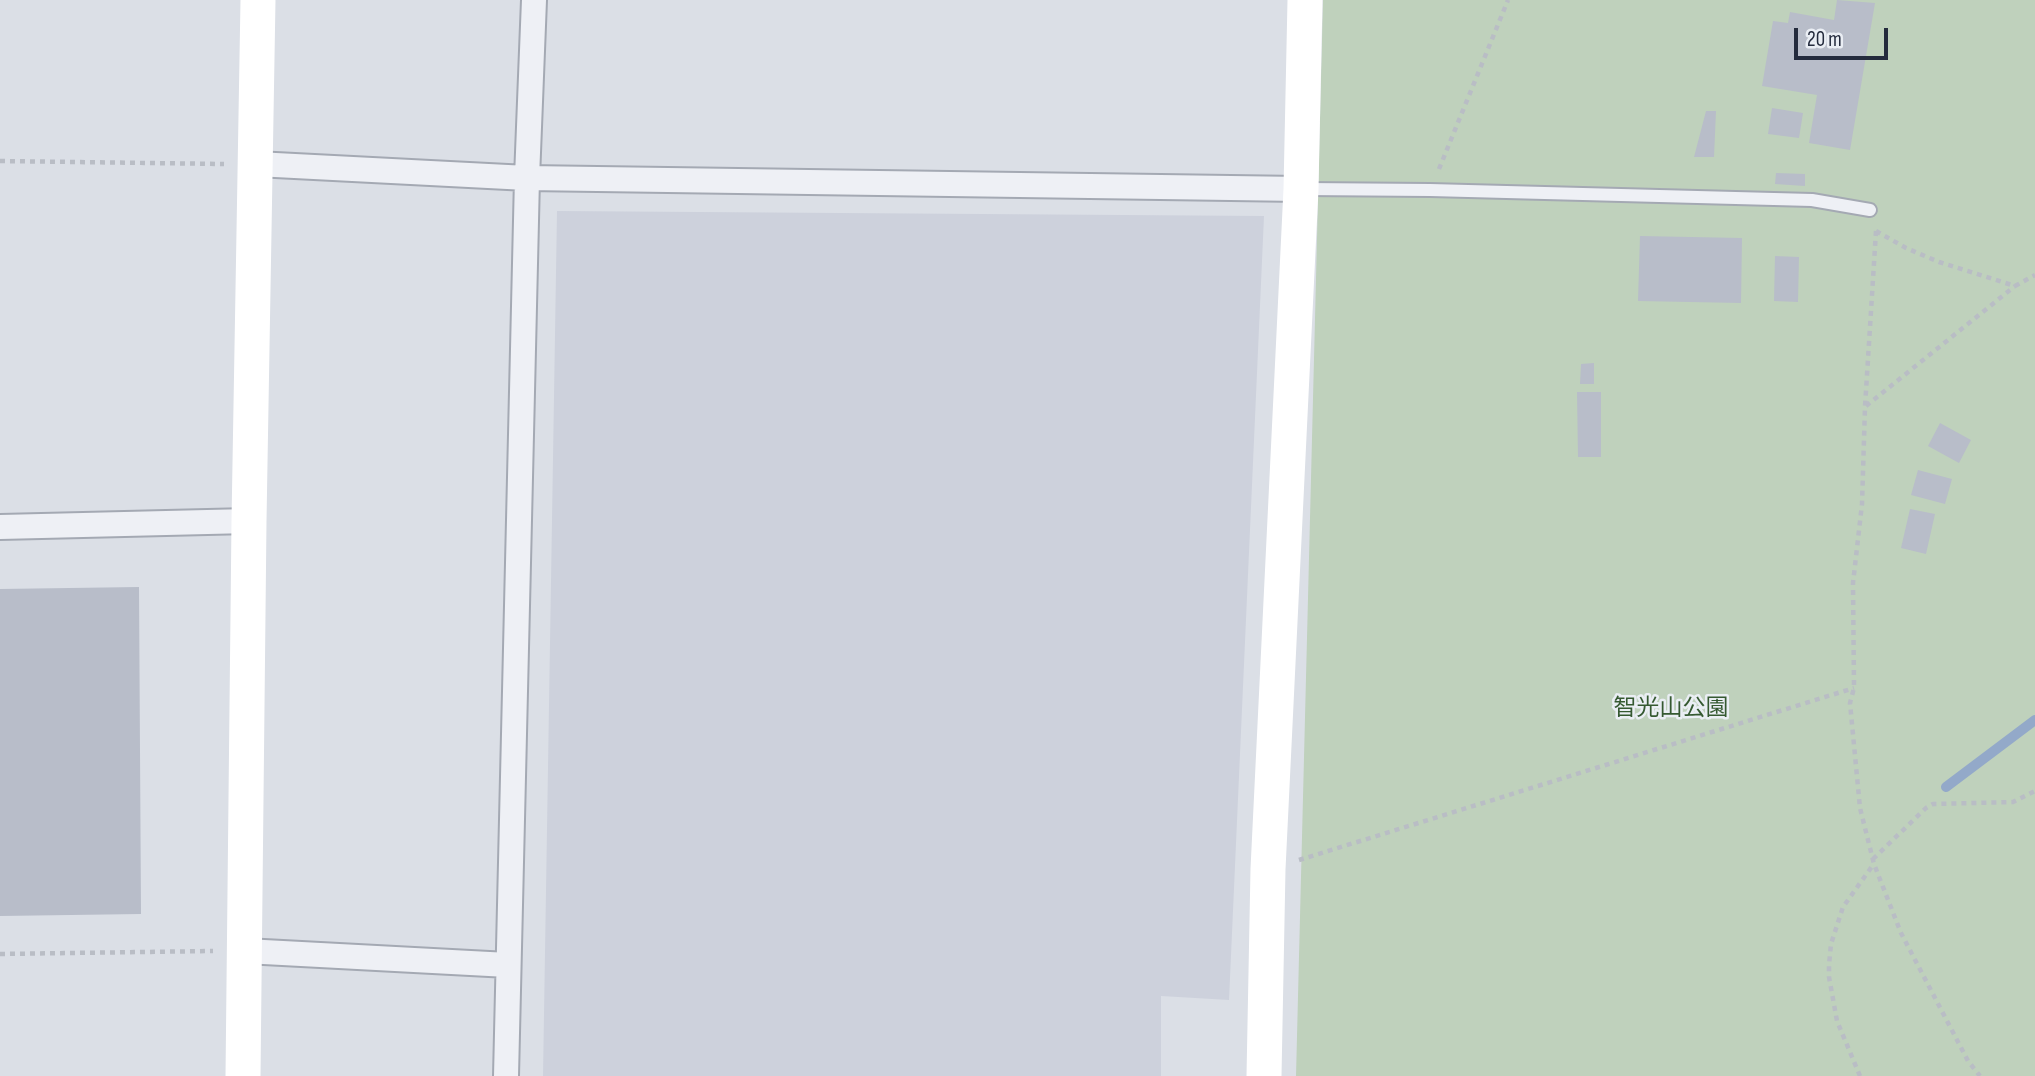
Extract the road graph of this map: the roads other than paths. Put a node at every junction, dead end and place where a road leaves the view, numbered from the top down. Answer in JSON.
{"nodes":[{"id":1,"x":258,"y":0,"type":"edge"},
{"id":2,"x":534,"y":0,"type":"edge"},
{"id":3,"x":1305,"y":0,"type":"edge"},
{"id":4,"x":256,"y":164,"type":"junction"},
{"id":5,"x":527,"y":178,"type":"junction"},
{"id":6,"x":1301,"y":189,"type":"junction"},
{"id":7,"x":1870,"y":210,"type":"road end"},
{"id":8,"x":249,"y":521,"type":"junction"},
{"id":9,"x":0,"y":527,"type":"edge"},
{"id":10,"x":245,"y":951,"type":"junction"},
{"id":11,"x":508,"y":965,"type":"junction"},
{"id":12,"x":243,"y":1076,"type":"edge"},
{"id":13,"x":506,"y":1076,"type":"edge"},
{"id":14,"x":1265,"y":1076,"type":"edge"}],
"edges":[{"from":1,"to":4,"type":"street"},
{"from":2,"to":5,"type":"street"},
{"from":3,"to":6,"type":"street"},
{"from":4,"to":5,"type":"street"},
{"from":4,"to":8,"type":"street"},
{"from":5,"to":6,"type":"street"},
{"from":5,"to":11,"type":"street"},
{"from":6,"to":7,"type":"lane"},
{"from":6,"to":14,"type":"street"},
{"from":8,"to":9,"type":"street"},
{"from":8,"to":10,"type":"street"},
{"from":10,"to":11,"type":"street"},
{"from":10,"to":12,"type":"street"},
{"from":11,"to":13,"type":"street"}]}
